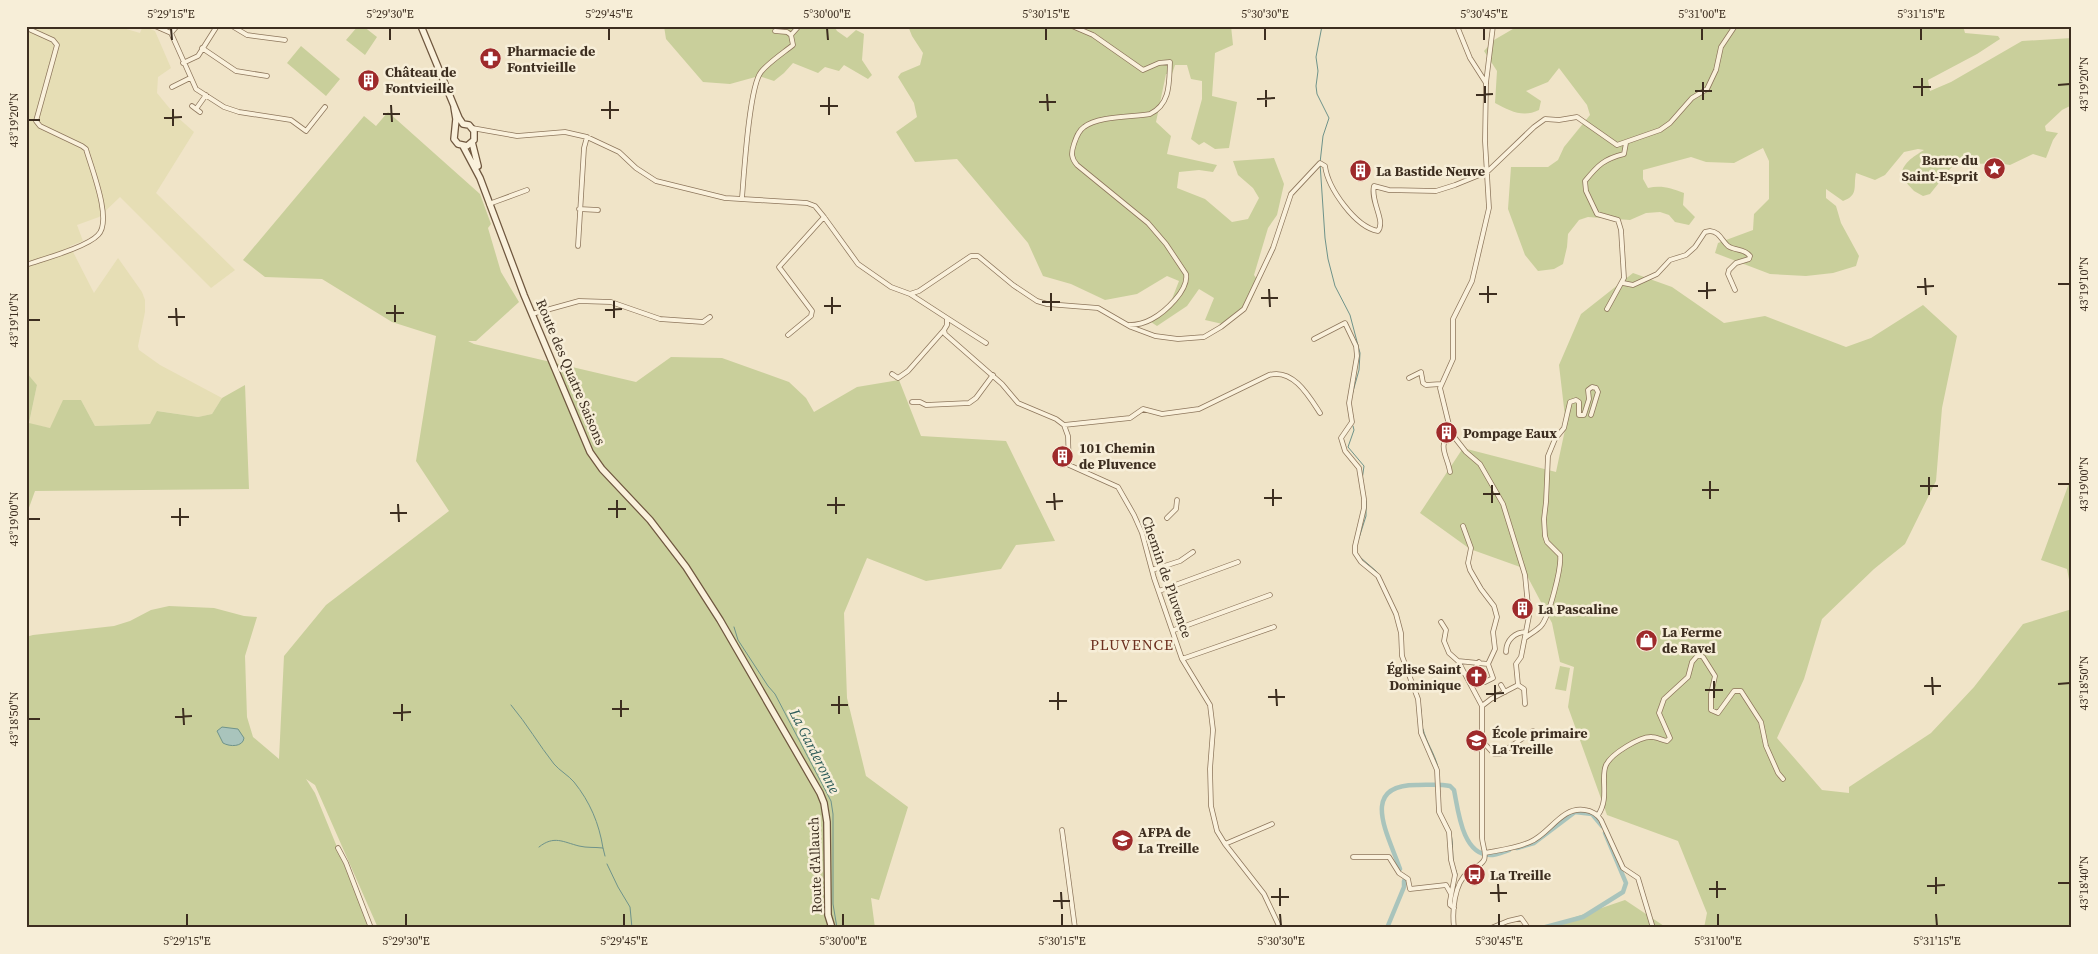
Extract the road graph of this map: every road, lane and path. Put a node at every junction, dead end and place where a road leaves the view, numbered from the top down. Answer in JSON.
{"nodes":[{"id":1,"x":29,"y":26,"type":"edge"},
{"id":2,"x":155,"y":26,"type":"edge"},
{"id":3,"x":177,"y":26,"type":"edge"},
{"id":4,"x":217,"y":26,"type":"edge"},
{"id":5,"x":232,"y":26,"type":"edge"},
{"id":6,"x":799,"y":26,"type":"edge"},
{"id":7,"x":1072,"y":26,"type":"edge"},
{"id":8,"x":1457,"y":26,"type":"edge"},
{"id":9,"x":1493,"y":26,"type":"edge"},
{"id":10,"x":1736,"y":26,"type":"edge"},
{"id":11,"x":422,"y":27,"type":"edge"},
{"id":12,"x":775,"y":31,"type":"dead end"},
{"id":13,"x":171,"y":33,"type":"junction"},
{"id":14,"x":791,"y":35,"type":"junction"},
{"id":15,"x":284,"y":40,"type":"dead end"},
{"id":16,"x":202,"y":48,"type":"junction"},
{"id":17,"x":183,"y":63,"type":"junction"},
{"id":18,"x":267,"y":76,"type":"dead end"},
{"id":19,"x":190,"y":78,"type":"junction"},
{"id":20,"x":1486,"y":83,"type":"junction"},
{"id":21,"x":172,"y":87,"type":"dead end"},
{"id":22,"x":206,"y":95,"type":"junction"},
{"id":23,"x":192,"y":106,"type":"dead end"},
{"id":24,"x":326,"y":107,"type":"dead end"},
{"id":25,"x":454,"y":108,"type":"junction"},
{"id":26,"x":463,"y":124,"type":"junction"},
{"id":27,"x":472,"y":128,"type":"junction"},
{"id":28,"x":455,"y":129,"type":"junction"},
{"id":29,"x":483,"y":130,"type":"junction"},
{"id":30,"x":587,"y":137,"type":"junction"},
{"id":31,"x":473,"y":140,"type":"junction"},
{"id":32,"x":1626,"y":144,"type":"junction"},
{"id":33,"x":464,"y":146,"type":"junction"},
{"id":34,"x":1487,"y":172,"type":"junction"},
{"id":35,"x":480,"y":178,"type":"junction"},
{"id":36,"x":527,"y":190,"type":"dead end"},
{"id":37,"x":742,"y":198,"type":"junction"},
{"id":38,"x":489,"y":204,"type":"junction"},
{"id":39,"x":580,"y":209,"type":"junction"},
{"id":40,"x":598,"y":210,"type":"dead end"},
{"id":41,"x":824,"y":217,"type":"junction"},
{"id":42,"x":578,"y":246,"type":"dead end"},
{"id":43,"x":26,"y":265,"type":"edge"},
{"id":44,"x":1623,"y":283,"type":"junction"},
{"id":45,"x":1735,"y":290,"type":"dead end"},
{"id":46,"x":910,"y":294,"type":"junction"},
{"id":47,"x":1607,"y":309,"type":"dead end"},
{"id":48,"x":532,"y":314,"type":"junction"},
{"id":49,"x":710,"y":317,"type":"dead end"},
{"id":50,"x":947,"y":318,"type":"junction"},
{"id":51,"x":1126,"y":325,"type":"junction"},
{"id":52,"x":944,"y":330,"type":"junction"},
{"id":53,"x":788,"y":335,"type":"dead end"},
{"id":54,"x":1314,"y":339,"type":"dead end"},
{"id":55,"x":986,"y":343,"type":"dead end"},
{"id":56,"x":892,"y":374,"type":"dead end"},
{"id":57,"x":993,"y":376,"type":"junction"},
{"id":58,"x":1409,"y":378,"type":"dead end"},
{"id":59,"x":1441,"y":384,"type":"junction"},
{"id":60,"x":912,"y":402,"type":"dead end"},
{"id":61,"x":1320,"y":413,"type":"dead end"},
{"id":62,"x":1591,"y":415,"type":"dead end"},
{"id":63,"x":1064,"y":425,"type":"junction"},
{"id":64,"x":1451,"y":433,"type":"junction"},
{"id":65,"x":1450,"y":472,"type":"dead end"},
{"id":66,"x":1177,"y":500,"type":"dead end"},
{"id":67,"x":1167,"y":518,"type":"dead end"},
{"id":68,"x":1464,"y":526,"type":"dead end"},
{"id":69,"x":1193,"y":552,"type":"dead end"},
{"id":70,"x":1238,"y":562,"type":"dead end"},
{"id":71,"x":1152,"y":570,"type":"junction"},
{"id":72,"x":1159,"y":591,"type":"junction"},
{"id":73,"x":1270,"y":595,"type":"dead end"},
{"id":74,"x":1441,"y":622,"type":"dead end"},
{"id":75,"x":1274,"y":627,"type":"dead end"},
{"id":76,"x":1174,"y":630,"type":"junction"},
{"id":77,"x":1526,"y":632,"type":"junction"},
{"id":78,"x":1524,"y":638,"type":"junction"},
{"id":79,"x":1506,"y":652,"type":"dead end"},
{"id":80,"x":1182,"y":659,"type":"junction"},
{"id":81,"x":1458,"y":661,"type":"junction"},
{"id":82,"x":1479,"y":662,"type":"junction"},
{"id":83,"x":1488,"y":664,"type":"junction"},
{"id":84,"x":1466,"y":674,"type":"junction"},
{"id":85,"x":1485,"y":682,"type":"dead end"},
{"id":86,"x":1501,"y":685,"type":"dead end"},
{"id":87,"x":1518,"y":685,"type":"junction"},
{"id":88,"x":1505,"y":692,"type":"junction"},
{"id":89,"x":1526,"y":704,"type":"dead end"},
{"id":90,"x":1482,"y":706,"type":"junction"},
{"id":91,"x":1533,"y":731,"type":"dead end"},
{"id":92,"x":1482,"y":744,"type":"junction"},
{"id":93,"x":810,"y":774,"type":"joint"},
{"id":94,"x":1784,"y":779,"type":"dead end"},
{"id":95,"x":1598,"y":815,"type":"junction"},
{"id":96,"x":1272,"y":824,"type":"dead end"},
{"id":97,"x":1062,"y":830,"type":"dead end"},
{"id":98,"x":1224,"y":844,"type":"junction"},
{"id":99,"x":338,"y":848,"type":"dead end"},
{"id":100,"x":1485,"y":854,"type":"junction"},
{"id":101,"x":1353,"y":857,"type":"dead end"},
{"id":102,"x":1451,"y":894,"type":"junction"},
{"id":103,"x":1454,"y":908,"type":"junction"},
{"id":104,"x":371,"y":928,"type":"edge"},
{"id":105,"x":832,"y":928,"type":"edge"},
{"id":106,"x":1075,"y":928,"type":"edge"},
{"id":107,"x":1280,"y":928,"type":"edge"},
{"id":108,"x":1454,"y":928,"type":"edge"},
{"id":109,"x":1491,"y":928,"type":"edge"},
{"id":110,"x":1525,"y":928,"type":"edge"},
{"id":111,"x":1653,"y":928,"type":"edge"}],
"edges":[{"from":1,"to":43,"type":"street"},
{"from":2,"to":13,"type":"street"},
{"from":3,"to":13,"type":"street"},
{"from":4,"to":16,"type":"street"},
{"from":5,"to":15,"type":"street"},
{"from":6,"to":14,"type":"street"},
{"from":7,"to":51,"type":"street"},
{"from":8,"to":20,"type":"street"},
{"from":9,"to":20,"type":"street"},
{"from":10,"to":32,"type":"street"},
{"from":11,"to":25,"type":"main road","name":"Route des Quatre Saisons"},
{"from":12,"to":14,"type":"street"},
{"from":13,"to":17,"type":"street"},
{"from":14,"to":37,"type":"street"},
{"from":16,"to":17,"type":"street"},
{"from":16,"to":18,"type":"street"},
{"from":17,"to":19,"type":"street"},
{"from":19,"to":21,"type":"street"},
{"from":19,"to":22,"type":"street"},
{"from":20,"to":34,"type":"street"},
{"from":22,"to":23,"type":"street"},
{"from":22,"to":24,"type":"street"},
{"from":25,"to":26,"type":"main road","name":"Route des Quatre Saisons"},
{"from":25,"to":28,"type":"main road","name":"Route des Quatre Saisons"},
{"from":26,"to":27,"type":"main road"},
{"from":26,"to":28,"type":"main road"},
{"from":27,"to":29,"type":"street"},
{"from":27,"to":31,"type":"main road","name":"Route des Quatre Saisons"},
{"from":28,"to":33,"type":"main road","name":"Route des Quatre Saisons"},
{"from":29,"to":30,"type":"street"},
{"from":29,"to":31,"type":"street"},
{"from":30,"to":37,"type":"street"},
{"from":30,"to":39,"type":"street"},
{"from":31,"to":33,"type":"main road"},
{"from":31,"to":35,"type":"main road","name":"Route des Quatre Saisons"},
{"from":32,"to":34,"type":"street"},
{"from":32,"to":44,"type":"street"},
{"from":33,"to":35,"type":"main road","name":"Route des Quatre Saisons"},
{"from":34,"to":51,"type":"street"},
{"from":34,"to":59,"type":"street"},
{"from":35,"to":38,"type":"main road","name":"Route des Quatre Saisons"},
{"from":36,"to":38,"type":"street"},
{"from":37,"to":41,"type":"street"},
{"from":38,"to":48,"type":"main road","name":"Route des Quatre Saisons"},
{"from":39,"to":40,"type":"street"},
{"from":39,"to":42,"type":"street"},
{"from":41,"to":46,"type":"street"},
{"from":41,"to":53,"type":"street"},
{"from":44,"to":45,"type":"street"},
{"from":44,"to":47,"type":"street"},
{"from":46,"to":50,"type":"street"},
{"from":46,"to":51,"type":"street"},
{"from":48,"to":49,"type":"street"},
{"from":48,"to":93,"type":"main road","name":"Route des Quatre Saisons"},
{"from":50,"to":52,"type":"street"},
{"from":50,"to":55,"type":"street"},
{"from":52,"to":56,"type":"street"},
{"from":52,"to":57,"type":"street"},
{"from":54,"to":102,"type":"street"},
{"from":57,"to":60,"type":"street"},
{"from":57,"to":63,"type":"street"},
{"from":58,"to":59,"type":"street"},
{"from":59,"to":64,"type":"street"},
{"from":61,"to":63,"type":"street"},
{"from":62,"to":78,"type":"street"},
{"from":63,"to":71,"type":"street","name":"Chemin de Pluvence"},
{"from":64,"to":65,"type":"street"},
{"from":64,"to":77,"type":"street"},
{"from":66,"to":67,"type":"street"},
{"from":68,"to":83,"type":"street"},
{"from":69,"to":71,"type":"street"},
{"from":70,"to":72,"type":"street"},
{"from":71,"to":72,"type":"street","name":"Chemin de Pluvence"},
{"from":72,"to":76,"type":"street","name":"Chemin de Pluvence"},
{"from":73,"to":76,"type":"street"},
{"from":74,"to":81,"type":"street"},
{"from":75,"to":80,"type":"street"},
{"from":76,"to":80,"type":"street","name":"Chemin de Pluvence"},
{"from":77,"to":78,"type":"street"},
{"from":77,"to":79,"type":"street"},
{"from":78,"to":87,"type":"street"},
{"from":80,"to":98,"type":"street","name":"Chemin de Pluvence"},
{"from":81,"to":82,"type":"street"},
{"from":81,"to":84,"type":"street"},
{"from":82,"to":83,"type":"street"},
{"from":82,"to":84,"type":"street"},
{"from":83,"to":85,"type":"street"},
{"from":84,"to":90,"type":"street"},
{"from":86,"to":88,"type":"street"},
{"from":87,"to":88,"type":"street"},
{"from":87,"to":89,"type":"street"},
{"from":88,"to":90,"type":"street"},
{"from":90,"to":92,"type":"street"},
{"from":91,"to":92,"type":"street"},
{"from":92,"to":100,"type":"street"},
{"from":93,"to":105,"type":"main road","name":"Route d'Allauch"},
{"from":94,"to":95,"type":"street"},
{"from":95,"to":100,"type":"street"},
{"from":95,"to":111,"type":"street"},
{"from":96,"to":98,"type":"street"},
{"from":97,"to":106,"type":"street"},
{"from":98,"to":107,"type":"street","name":"Chemin de Pluvence"},
{"from":99,"to":104,"type":"street"},
{"from":100,"to":103,"type":"street"},
{"from":101,"to":102,"type":"street"},
{"from":102,"to":103,"type":"street"},
{"from":103,"to":108,"type":"street"},
{"from":109,"to":110,"type":"street"}]}
